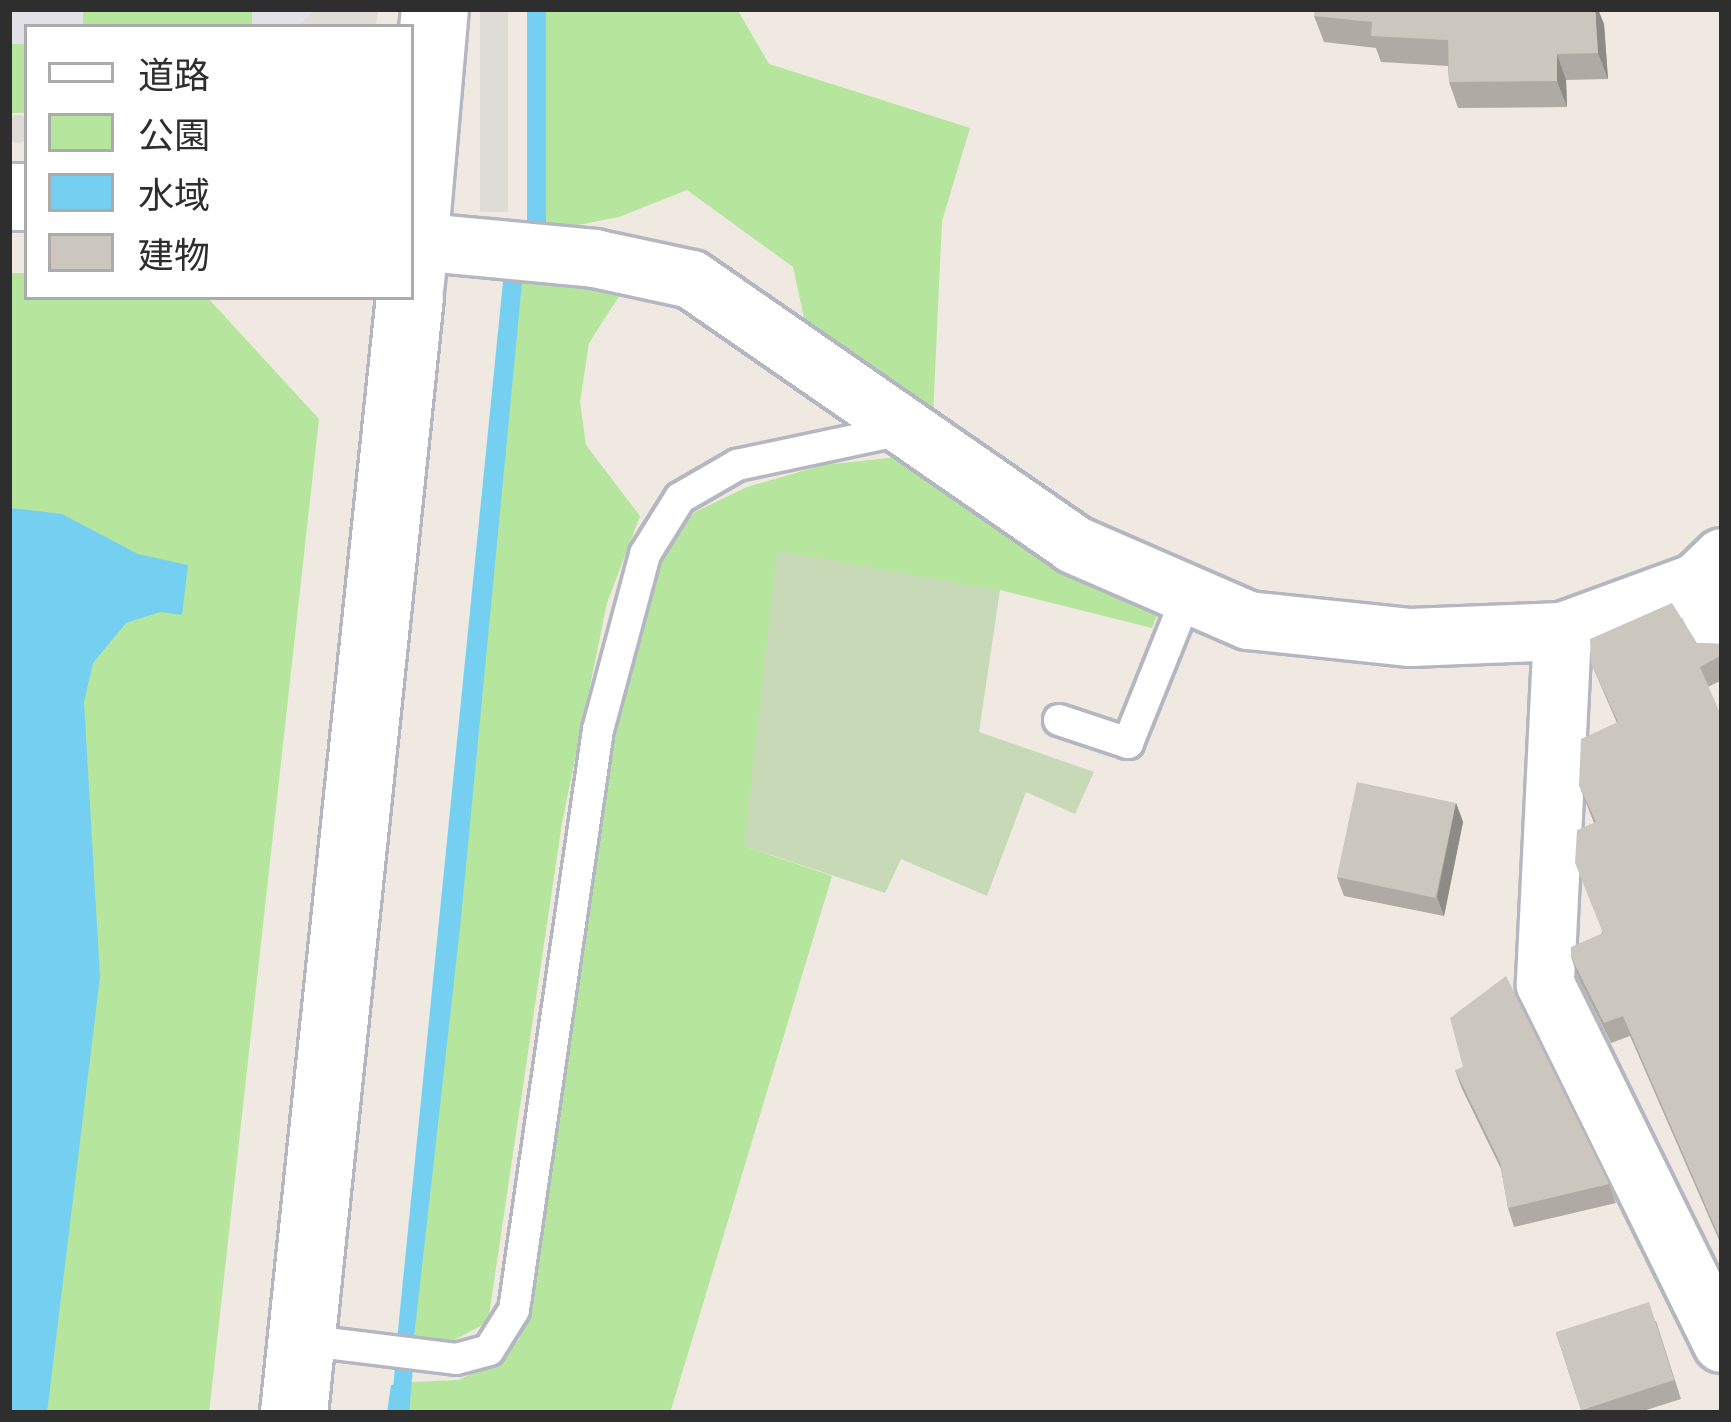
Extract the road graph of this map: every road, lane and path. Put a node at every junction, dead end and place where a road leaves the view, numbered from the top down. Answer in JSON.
{"nodes":[{"id":1,"x":435,"y":9,"type":"edge"},
{"id":2,"x":414,"y":230,"type":"edge"},
{"id":3,"x":414,"y":241,"type":"edge"},
{"id":4,"x":407,"y":300,"type":"edge"},
{"id":5,"x":908,"y":429,"type":"junction"},
{"id":6,"x":1709,"y":569,"type":"edge"},
{"id":7,"x":1186,"y":599,"type":"junction"},
{"id":8,"x":1562,"y":631,"type":"junction"},
{"id":9,"x":1722,"y":635,"type":"edge"},
{"id":10,"x":1059,"y":720,"type":"dead end"},
{"id":11,"x":302,"y":1340,"type":"junction"},
{"id":12,"x":1722,"y":1343,"type":"edge"},
{"id":13,"x":294,"y":1413,"type":"edge"}],
"edges":[{"from":1,"to":2,"type":"street"},
{"from":3,"to":5,"type":"street"},
{"from":4,"to":11,"type":"street"},
{"from":5,"to":7,"type":"street"},
{"from":5,"to":11,"type":"lane"},
{"from":6,"to":8,"type":"street"},
{"from":6,"to":9,"type":"street"},
{"from":7,"to":8,"type":"street"},
{"from":7,"to":10,"type":"lane"},
{"from":8,"to":12,"type":"street"},
{"from":11,"to":13,"type":"street"}]}
